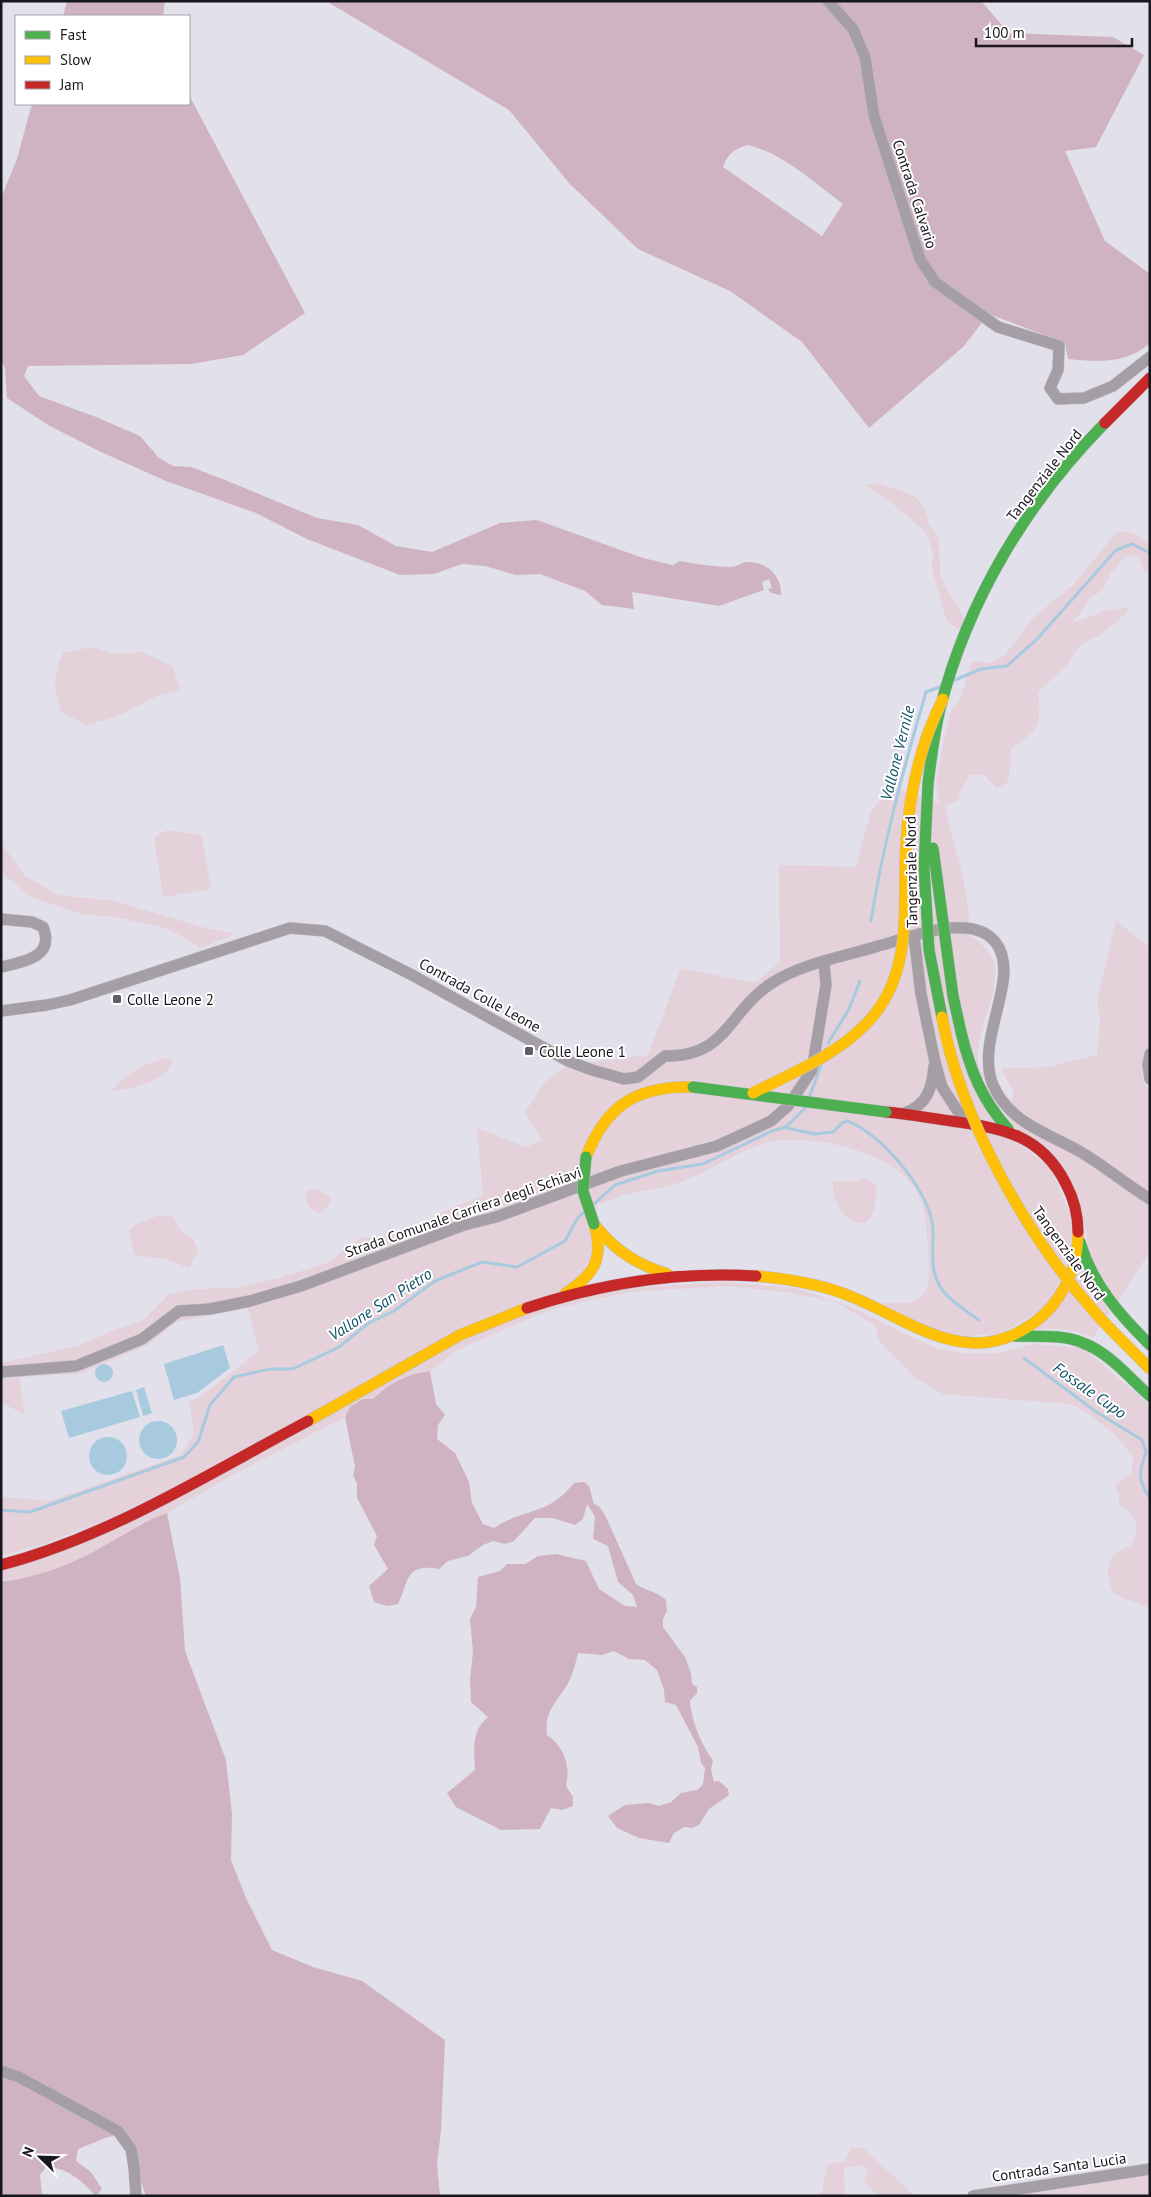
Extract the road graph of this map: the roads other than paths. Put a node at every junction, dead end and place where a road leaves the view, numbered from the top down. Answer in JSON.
{"nodes":[{"id":1,"x":828,"y":1,"type":"edge"},
{"id":2,"x":1150,"y":357,"type":"edge"},
{"id":3,"x":1150,"y":378,"type":"edge"},
{"id":4,"x":943,"y":699,"type":"junction"},
{"id":5,"x":928,"y":784,"type":"junction"},
{"id":6,"x":1,"y":919,"type":"edge"},
{"id":7,"x":914,"y":936,"type":"junction"},
{"id":8,"x":824,"y":962,"type":"junction"},
{"id":9,"x":1,"y":967,"type":"edge"},
{"id":10,"x":1,"y":1011,"type":"edge"},
{"id":11,"x":1150,"y":1054,"type":"edge"},
{"id":12,"x":935,"y":1062,"type":"junction"},
{"id":13,"x":1150,"y":1079,"type":"edge"},
{"id":14,"x":753,"y":1093,"type":"junction"},
{"id":15,"x":903,"y":1114,"type":"junction"},
{"id":16,"x":968,"y":1122,"type":"junction"},
{"id":17,"x":1008,"y":1129,"type":"junction"},
{"id":18,"x":1150,"y":1199,"type":"edge"},
{"id":19,"x":594,"y":1224,"type":"junction"},
{"id":20,"x":1079,"y":1237,"type":"junction"},
{"id":21,"x":673,"y":1276,"type":"junction"},
{"id":22,"x":560,"y":1297,"type":"junction"},
{"id":23,"x":1013,"y":1336,"type":"junction"},
{"id":24,"x":1150,"y":1345,"type":"edge"},
{"id":25,"x":1150,"y":1369,"type":"edge"},
{"id":26,"x":1,"y":1372,"type":"edge"},
{"id":27,"x":1150,"y":1396,"type":"edge"},
{"id":28,"x":1,"y":1565,"type":"edge"},
{"id":29,"x":1,"y":2071,"type":"edge"},
{"id":30,"x":1150,"y":2169,"type":"edge"},
{"id":31,"x":136,"y":2196,"type":"edge"},
{"id":32,"x":973,"y":2196,"type":"edge"}],
"edges":[{"from":1,"to":2,"type":"street","name":"Contrada Calvario"},
{"from":3,"to":4,"type":"main road","name":"Tangenziale Nord"},
{"from":4,"to":5,"type":"main road","name":"Tangenziale Nord","bridge":true},
{"from":4,"to":14,"type":"main road","bridge":true},
{"from":5,"to":17,"type":"main road","bridge":true},
{"from":5,"to":25,"type":"main road","name":"Tangenziale Nord","bridge":true},
{"from":6,"to":9,"type":"street"},
{"from":7,"to":8,"type":"street","name":"Contrada Colle Leone"},
{"from":7,"to":12,"type":"street"},
{"from":7,"to":18,"type":"street","name":"Contrada Colle Leone"},
{"from":8,"to":10,"type":"street","name":"Contrada Colle Leone"},
{"from":8,"to":26,"type":"street","name":"Strada Comunale Carriera degli Schiavi"},
{"from":11,"to":13,"type":"street"},
{"from":12,"to":15,"type":"street"},
{"from":12,"to":16,"type":"street"},
{"from":14,"to":15,"type":"main road","bridge":true},
{"from":14,"to":19,"type":"main road","bridge":true},
{"from":15,"to":16,"type":"main road"},
{"from":16,"to":17,"type":"main road"},
{"from":17,"to":20,"type":"main road"},
{"from":19,"to":21,"type":"main road"},
{"from":19,"to":22,"type":"main road"},
{"from":20,"to":23,"type":"main road"},
{"from":20,"to":24,"type":"main road"},
{"from":21,"to":22,"type":"main road"},
{"from":21,"to":23,"type":"main road"},
{"from":22,"to":28,"type":"main road"},
{"from":23,"to":27,"type":"main road"},
{"from":29,"to":31,"type":"street"},
{"from":30,"to":32,"type":"street","name":"Contrada Santa Lucia"}]}
